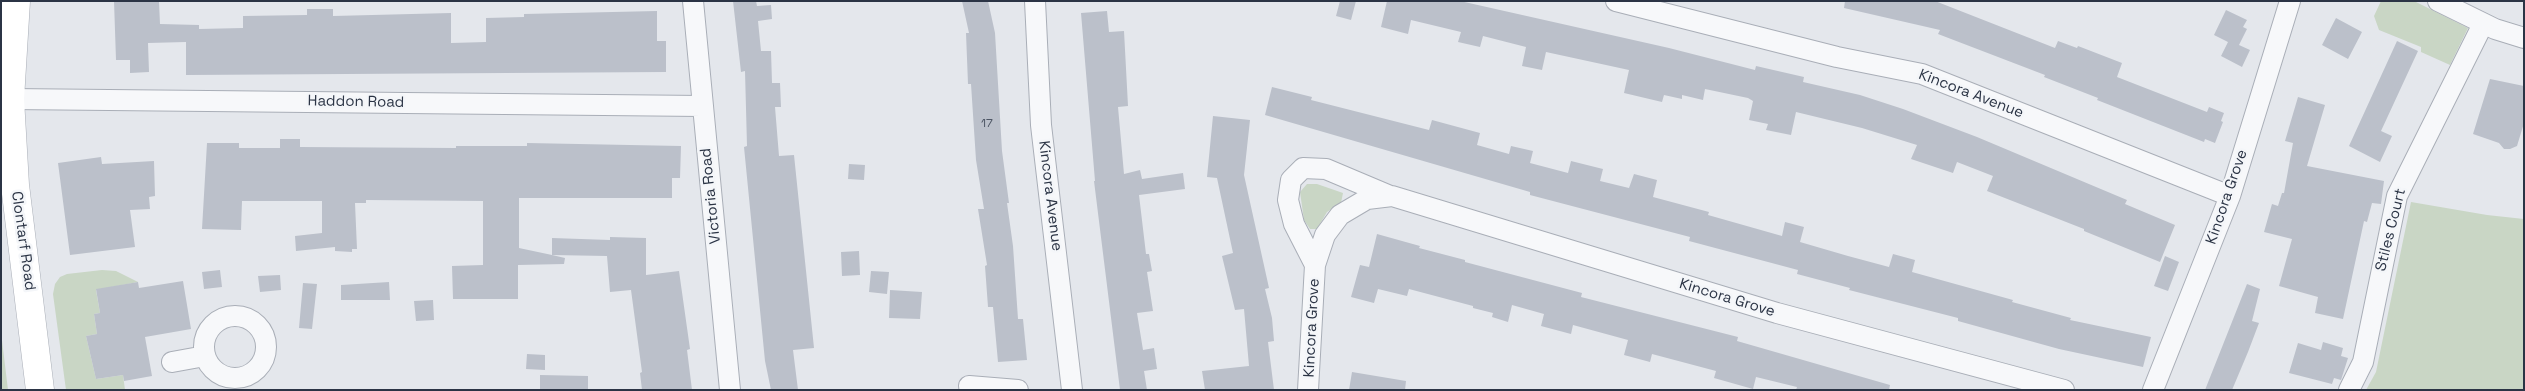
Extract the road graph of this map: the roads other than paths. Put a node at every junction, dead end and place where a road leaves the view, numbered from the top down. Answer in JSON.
{"nodes":[{"id":1,"x":16,"y":1,"type":"edge"},
{"id":2,"x":693,"y":1,"type":"edge"},
{"id":3,"x":1035,"y":1,"type":"edge"},
{"id":4,"x":1616,"y":1,"type":"edge"},
{"id":5,"x":2290,"y":1,"type":"edge"},
{"id":6,"x":2438,"y":1,"type":"edge"},
{"id":7,"x":2483,"y":24,"type":"junction"},
{"id":8,"x":2524,"y":38,"type":"edge"},
{"id":9,"x":10,"y":99,"type":"junction"},
{"id":10,"x":702,"y":106,"type":"junction"},
{"id":11,"x":1392,"y":196,"type":"junction"},
{"id":12,"x":2230,"y":196,"type":"junction"},
{"id":13,"x":1315,"y":266,"type":"junction"},
{"id":14,"x":205,"y":356,"type":"junction"},
{"id":15,"x":172,"y":362,"type":"dead end"},
{"id":16,"x":257,"y":381,"type":"edge"},
{"id":17,"x":969,"y":386,"type":"dead end"},
{"id":18,"x":40,"y":390,"type":"edge"},
{"id":19,"x":730,"y":390,"type":"edge"},
{"id":20,"x":1018,"y":390,"type":"edge"},
{"id":21,"x":1072,"y":390,"type":"edge"},
{"id":22,"x":1308,"y":390,"type":"edge"},
{"id":23,"x":2064,"y":390,"type":"edge"},
{"id":24,"x":2153,"y":390,"type":"edge"},
{"id":25,"x":2349,"y":390,"type":"edge"}],
"edges":[{"from":1,"to":9,"type":"main road","name":"Clontarf Road"},
{"from":2,"to":10,"type":"street","name":"Victoria Road"},
{"from":3,"to":21,"type":"street","name":"Kincora Avenue"},
{"from":4,"to":12,"type":"street","name":"Kincora Avenue"},
{"from":5,"to":12,"type":"street","name":"Kincora Grove"},
{"from":6,"to":7,"type":"street"},
{"from":7,"to":8,"type":"street"},
{"from":7,"to":25,"type":"street","name":"Stiles Court"},
{"from":9,"to":10,"type":"street","name":"Haddon Road"},
{"from":9,"to":18,"type":"main road","name":"Clontarf Road"},
{"from":10,"to":19,"type":"street","name":"Victoria Road"},
{"from":11,"to":13,"type":"street","name":"Kincora Grove"},
{"from":11,"to":13,"type":"street","name":"Kincora Grove"},
{"from":11,"to":23,"type":"street","name":"Kincora Grove"},
{"from":12,"to":24,"type":"street","name":"Kincora Grove"},
{"from":13,"to":22,"type":"street","name":"Kincora Grove"},
{"from":14,"to":15,"type":"street"},
{"from":14,"to":16,"type":"street"},
{"from":14,"to":16,"type":"street"},
{"from":17,"to":20,"type":"street"}]}
